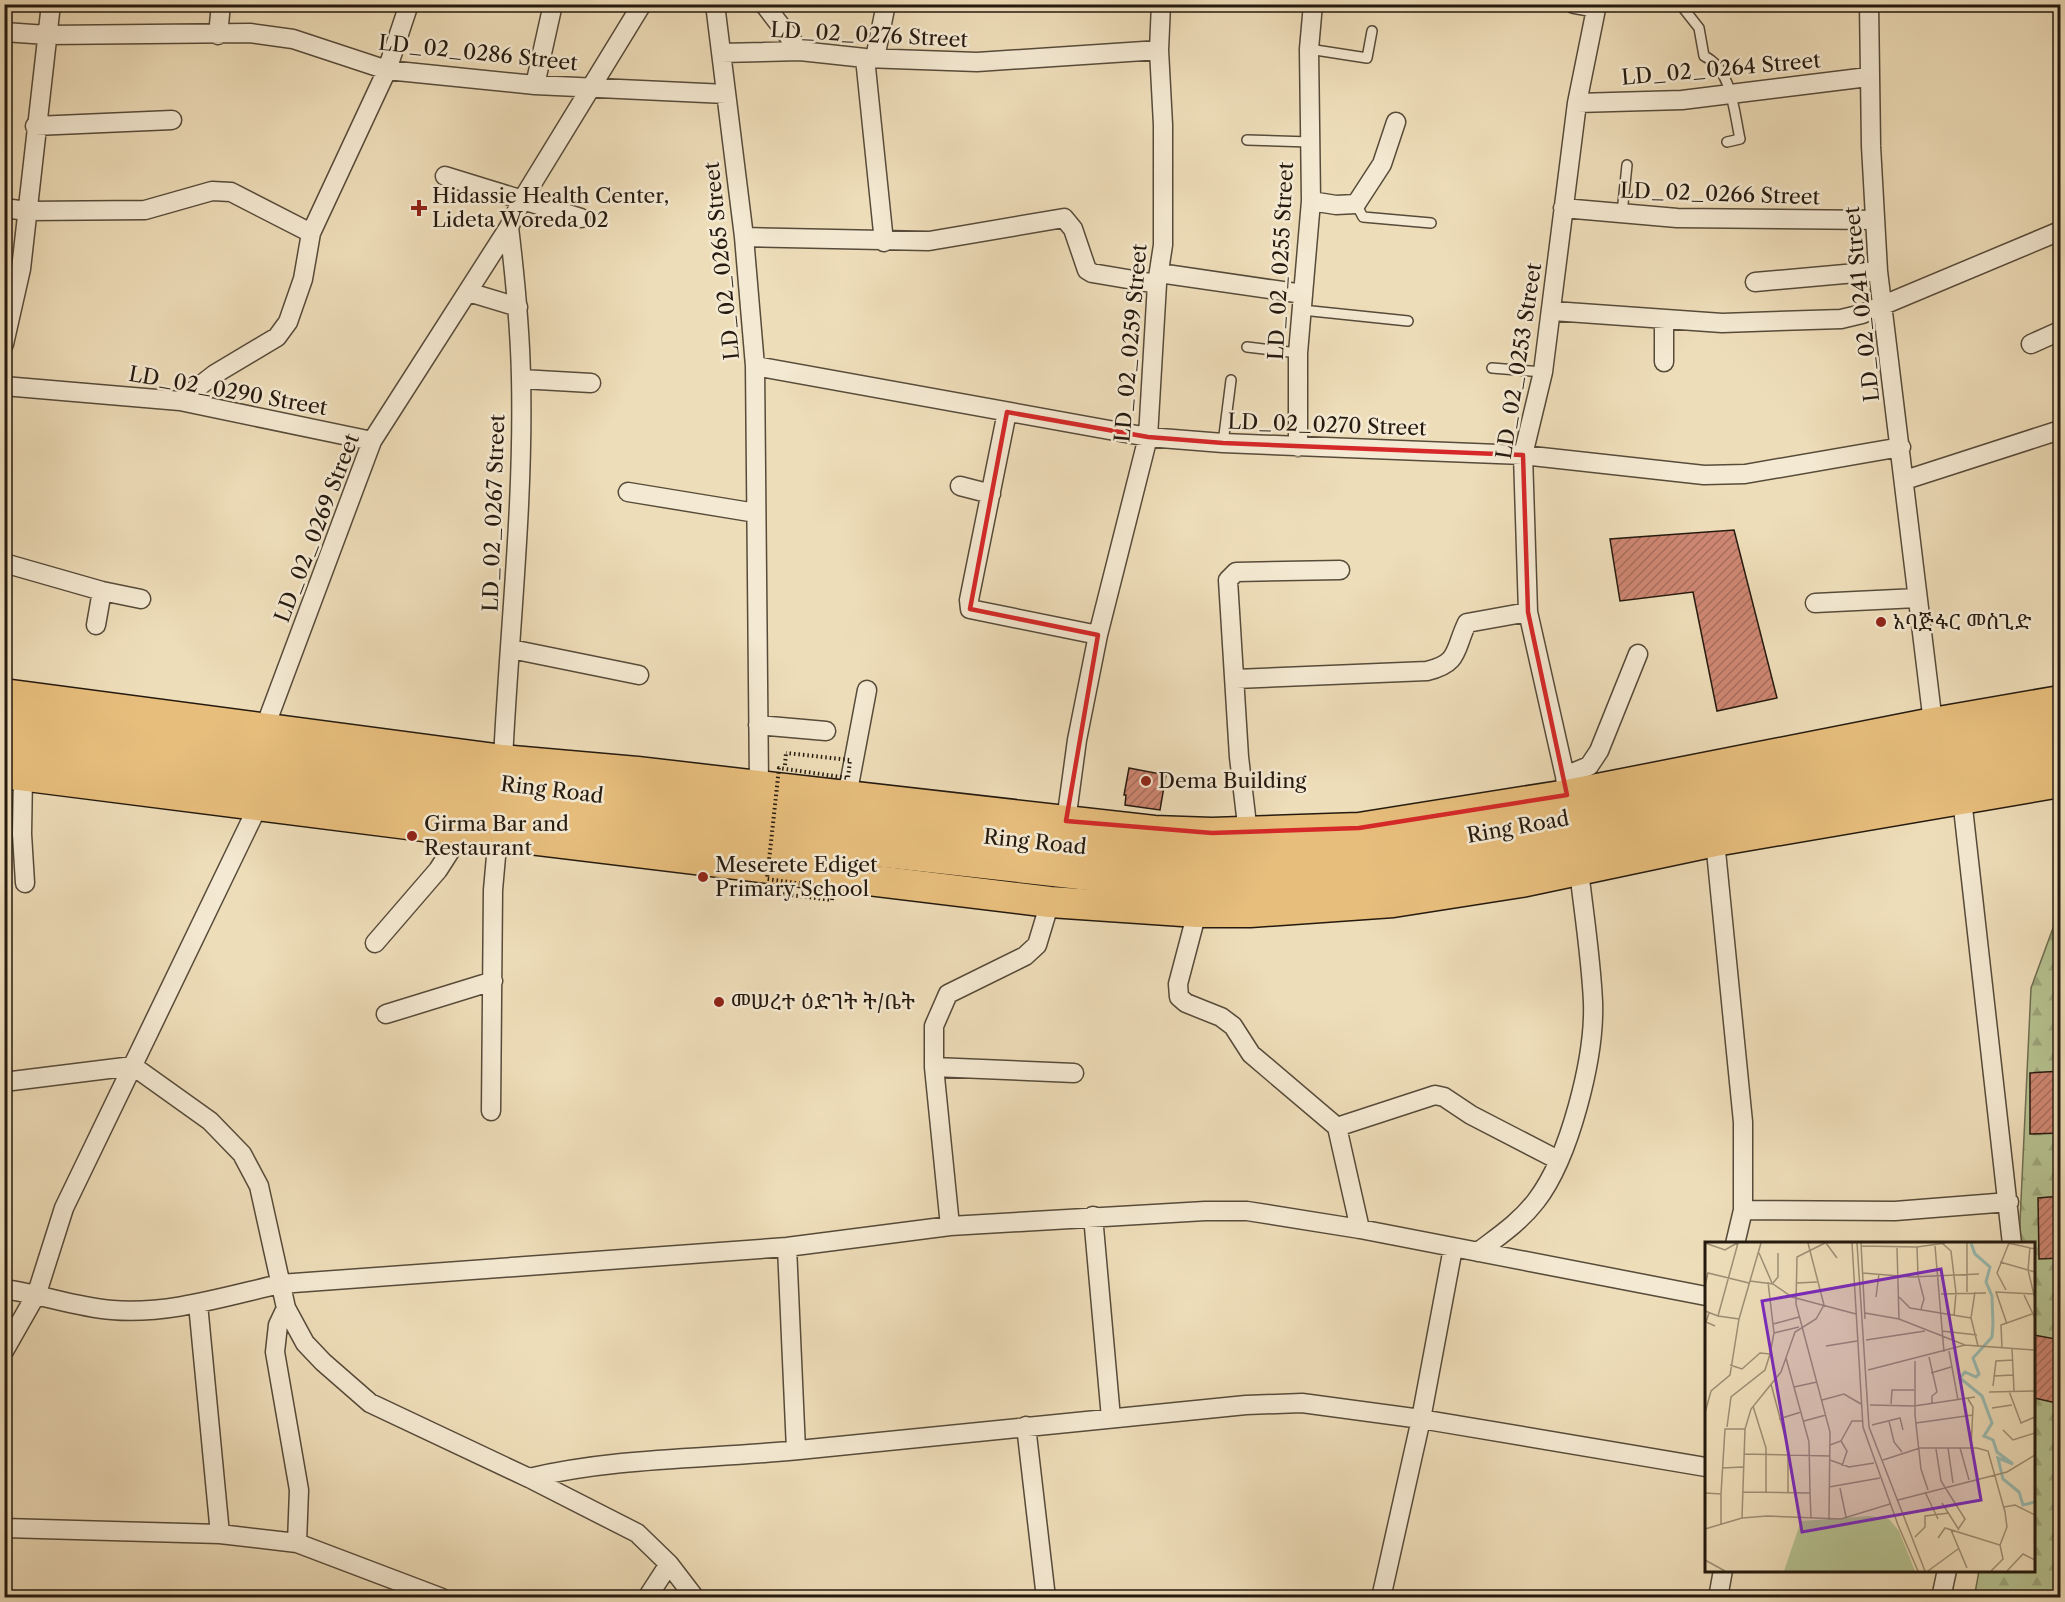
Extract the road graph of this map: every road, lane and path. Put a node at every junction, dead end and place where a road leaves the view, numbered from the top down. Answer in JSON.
{"nodes":[{"id":1,"x":51,"y":4,"type":"edge"},
{"id":2,"x":221,"y":4,"type":"edge"},
{"id":3,"x":409,"y":4,"type":"edge"},
{"id":4,"x":553,"y":4,"type":"edge"},
{"id":5,"x":642,"y":4,"type":"edge"},
{"id":6,"x":715,"y":4,"type":"edge"},
{"id":7,"x":764,"y":4,"type":"edge"},
{"id":8,"x":886,"y":4,"type":"edge"},
{"id":9,"x":1161,"y":4,"type":"edge"},
{"id":10,"x":1313,"y":4,"type":"edge"},
{"id":11,"x":1574,"y":4,"type":"edge"},
{"id":12,"x":1680,"y":4,"type":"edge"},
{"id":13,"x":1869,"y":4,"type":"edge"},
{"id":14,"x":1597,"y":6,"type":"edge"},
{"id":15,"x":1372,"y":31,"type":"dead end"},
{"id":16,"x":4,"y":32,"type":"edge"},
{"id":17,"x":47,"y":35,"type":"junction"},
{"id":18,"x":218,"y":35,"type":"junction"},
{"id":19,"x":1309,"y":49,"type":"junction"},
{"id":20,"x":1159,"y":50,"type":"junction"},
{"id":21,"x":800,"y":51,"type":"junction"},
{"id":22,"x":722,"y":53,"type":"junction"},
{"id":23,"x":870,"y":58,"type":"junction"},
{"id":24,"x":387,"y":70,"type":"junction"},
{"id":25,"x":1868,"y":77,"type":"junction"},
{"id":26,"x":535,"y":85,"type":"junction"},
{"id":27,"x":591,"y":88,"type":"junction"},
{"id":28,"x":726,"y":94,"type":"junction"},
{"id":29,"x":1730,"y":95,"type":"junction"},
{"id":30,"x":1577,"y":103,"type":"junction"},
{"id":31,"x":172,"y":120,"type":"dead end"},
{"id":32,"x":1396,"y":122,"type":"dead end"},
{"id":33,"x":35,"y":126,"type":"junction"},
{"id":34,"x":1247,"y":140,"type":"dead end"},
{"id":35,"x":1310,"y":142,"type":"junction"},
{"id":36,"x":1727,"y":142,"type":"dead end"},
{"id":37,"x":1628,"y":165,"type":"dead end"},
{"id":38,"x":445,"y":176,"type":"dead end"},
{"id":39,"x":522,"y":200,"type":"junction"},
{"id":40,"x":1311,"y":201,"type":"junction"},
{"id":41,"x":1356,"y":204,"type":"junction"},
{"id":42,"x":4,"y":208,"type":"edge"},
{"id":43,"x":1563,"y":208,"type":"junction"},
{"id":44,"x":27,"y":211,"type":"junction"},
{"id":45,"x":1622,"y":213,"type":"junction"},
{"id":46,"x":581,"y":218,"type":"dead end"},
{"id":47,"x":1875,"y":220,"type":"junction"},
{"id":48,"x":1431,"y":223,"type":"dead end"},
{"id":49,"x":509,"y":227,"type":"junction"},
{"id":50,"x":2061,"y":231,"type":"edge"},
{"id":51,"x":311,"y":233,"type":"junction"},
{"id":52,"x":744,"y":237,"type":"junction"},
{"id":53,"x":884,"y":242,"type":"junction"},
{"id":54,"x":1878,"y":272,"type":"junction"},
{"id":55,"x":1158,"y":278,"type":"junction"},
{"id":56,"x":1755,"y":282,"type":"dead end"},
{"id":57,"x":468,"y":292,"type":"junction"},
{"id":58,"x":1302,"y":302,"type":"junction"},
{"id":59,"x":1882,"y":305,"type":"junction"},
{"id":60,"x":518,"y":307,"type":"junction"},
{"id":61,"x":1553,"y":311,"type":"junction"},
{"id":62,"x":1664,"y":320,"type":"junction"},
{"id":63,"x":1408,"y":321,"type":"dead end"},
{"id":64,"x":2061,"y":331,"type":"edge"},
{"id":65,"x":4,"y":344,"type":"edge"},
{"id":66,"x":2031,"y":344,"type":"dead end"},
{"id":67,"x":1247,"y":347,"type":"dead end"},
{"id":68,"x":1298,"y":353,"type":"junction"},
{"id":69,"x":1664,"y":362,"type":"dead end"},
{"id":70,"x":755,"y":366,"type":"junction"},
{"id":71,"x":1492,"y":368,"type":"dead end"},
{"id":72,"x":1543,"y":372,"type":"junction"},
{"id":73,"x":521,"y":379,"type":"junction"},
{"id":74,"x":1231,"y":380,"type":"dead end"},
{"id":75,"x":591,"y":383,"type":"dead end"},
{"id":76,"x":4,"y":386,"type":"edge"},
{"id":77,"x":180,"y":401,"type":"junction"},
{"id":78,"x":1007,"y":412,"type":"junction"},
{"id":79,"x":2061,"y":430,"type":"edge"},
{"id":80,"x":1148,"y":437,"type":"junction"},
{"id":81,"x":372,"y":441,"type":"junction"},
{"id":82,"x":1223,"y":443,"type":"junction"},
{"id":83,"x":1298,"y":447,"type":"junction"},
{"id":84,"x":1901,"y":447,"type":"junction"},
{"id":85,"x":1523,"y":455,"type":"junction"},
{"id":86,"x":1905,"y":480,"type":"junction"},
{"id":87,"x":960,"y":486,"type":"dead end"},
{"id":88,"x":628,"y":492,"type":"dead end"},
{"id":89,"x":991,"y":494,"type":"junction"},
{"id":90,"x":756,"y":513,"type":"junction"},
{"id":91,"x":4,"y":563,"type":"edge"},
{"id":92,"x":1340,"y":570,"type":"dead end"},
{"id":93,"x":102,"y":591,"type":"junction"},
{"id":94,"x":1917,"y":598,"type":"junction"},
{"id":95,"x":141,"y":599,"type":"dead end"},
{"id":96,"x":1815,"y":603,"type":"dead end"},
{"id":97,"x":1528,"y":612,"type":"junction"},
{"id":98,"x":96,"y":625,"type":"dead end"},
{"id":99,"x":1098,"y":635,"type":"junction"},
{"id":100,"x":511,"y":649,"type":"junction"},
{"id":101,"x":1638,"y":654,"type":"dead end"},
{"id":102,"x":639,"y":675,"type":"dead end"},
{"id":103,"x":1236,"y":680,"type":"junction"},
{"id":104,"x":867,"y":690,"type":"dead end"},
{"id":105,"x":4,"y":694,"type":"edge"},
{"id":106,"x":2061,"y":701,"type":"edge"},
{"id":107,"x":1933,"y":723,"type":"junction"},
{"id":108,"x":4,"y":724,"type":"edge"},
{"id":109,"x":758,"y":725,"type":"junction"},
{"id":110,"x":265,"y":727,"type":"junction"},
{"id":111,"x":2061,"y":727,"type":"edge"},
{"id":112,"x":825,"y":732,"type":"dead end"},
{"id":113,"x":4,"y":750,"type":"edge"},
{"id":114,"x":786,"y":753,"type":"dead end"},
{"id":115,"x":503,"y":760,"type":"junction"},
{"id":116,"x":14,"y":774,"type":"edge"},
{"id":117,"x":2060,"y":783,"type":"edge"},
{"id":118,"x":1566,"y":785,"type":"junction"},
{"id":119,"x":759,"y":786,"type":"junction"},
{"id":120,"x":847,"y":796,"type":"junction"},
{"id":121,"x":1962,"y":800,"type":"junction"},
{"id":122,"x":259,"y":804,"type":"junction"},
{"id":123,"x":1066,"y":821,"type":"junction"},
{"id":124,"x":463,"y":831,"type":"junction"},
{"id":125,"x":1248,"y":833,"type":"junction"},
{"id":126,"x":498,"y":834,"type":"junction"},
{"id":127,"x":1715,"y":841,"type":"junction"},
{"id":128,"x":1579,"y":871,"type":"junction"},
{"id":129,"x":25,"y":884,"type":"dead end"},
{"id":130,"x":765,"y":892,"type":"dead end"},
{"id":131,"x":1050,"y":902,"type":"junction"},
{"id":132,"x":1197,"y":912,"type":"junction"},
{"id":133,"x":375,"y":944,"type":"dead end"},
{"id":134,"x":493,"y":981,"type":"junction"},
{"id":135,"x":386,"y":1014,"type":"dead end"},
{"id":136,"x":133,"y":1066,"type":"junction"},
{"id":137,"x":934,"y":1068,"type":"junction"},
{"id":138,"x":1074,"y":1073,"type":"dead end"},
{"id":139,"x":4,"y":1082,"type":"edge"},
{"id":140,"x":491,"y":1111,"type":"dead end"},
{"id":141,"x":1337,"y":1127,"type":"junction"},
{"id":142,"x":1558,"y":1160,"type":"junction"},
{"id":143,"x":2009,"y":1202,"type":"junction"},
{"id":144,"x":1743,"y":1210,"type":"junction"},
{"id":145,"x":1093,"y":1216,"type":"junction"},
{"id":146,"x":950,"y":1226,"type":"junction"},
{"id":147,"x":1360,"y":1229,"type":"junction"},
{"id":148,"x":1735,"y":1242,"type":"edge"},
{"id":149,"x":2012,"y":1242,"type":"edge"},
{"id":150,"x":787,"y":1247,"type":"junction"},
{"id":151,"x":1453,"y":1248,"type":"junction"},
{"id":152,"x":1478,"y":1252,"type":"junction"},
{"id":153,"x":280,"y":1284,"type":"junction"},
{"id":154,"x":4,"y":1288,"type":"edge"},
{"id":155,"x":37,"y":1293,"type":"junction"},
{"id":156,"x":1705,"y":1296,"type":"edge"},
{"id":157,"x":198,"y":1304,"type":"junction"},
{"id":158,"x":286,"y":1308,"type":"junction"},
{"id":159,"x":4,"y":1351,"type":"edge"},
{"id":160,"x":1111,"y":1418,"type":"junction"},
{"id":161,"x":1421,"y":1419,"type":"junction"},
{"id":162,"x":1026,"y":1426,"type":"junction"},
{"id":163,"x":796,"y":1450,"type":"junction"},
{"id":164,"x":1705,"y":1467,"type":"edge"},
{"id":165,"x":529,"y":1478,"type":"junction"},
{"id":166,"x":4,"y":1528,"type":"edge"},
{"id":167,"x":220,"y":1534,"type":"junction"},
{"id":168,"x":297,"y":1543,"type":"junction"},
{"id":169,"x":669,"y":1564,"type":"junction"},
{"id":170,"x":1723,"y":1572,"type":"edge"},
{"id":171,"x":1947,"y":1572,"type":"edge"},
{"id":172,"x":442,"y":1598,"type":"edge"},
{"id":173,"x":647,"y":1598,"type":"edge"},
{"id":174,"x":695,"y":1598,"type":"edge"},
{"id":175,"x":1046,"y":1598,"type":"edge"},
{"id":176,"x":1381,"y":1598,"type":"edge"},
{"id":177,"x":1718,"y":1598,"type":"edge"},
{"id":178,"x":1941,"y":1598,"type":"edge"}],
"edges":[{"from":1,"to":17,"type":"street"},
{"from":2,"to":18,"type":"street"},
{"from":3,"to":24,"type":"street"},
{"from":4,"to":26,"type":"street"},
{"from":5,"to":27,"type":"street","name":"LD_02_0269 Street"},
{"from":6,"to":22,"type":"street","name":"LD_02_0265 Street"},
{"from":7,"to":21,"type":"street"},
{"from":8,"to":23,"type":"street"},
{"from":9,"to":20,"type":"street","name":"LD_02_0259 Street"},
{"from":10,"to":19,"type":"street","name":"LD_02_0255 Street"},
{"from":11,"to":14,"type":"street"},
{"from":12,"to":29,"type":"lane"},
{"from":13,"to":25,"type":"street","name":"LD_02_0241 Street"},
{"from":14,"to":30,"type":"street","name":"LD_02_0253 Street"},
{"from":15,"to":19,"type":"lane"},
{"from":16,"to":17,"type":"street","name":"LD_02_0286 Street"},
{"from":17,"to":18,"type":"street","name":"LD_02_0286 Street"},
{"from":17,"to":33,"type":"street"},
{"from":18,"to":24,"type":"street","name":"LD_02_0286 Street"},
{"from":19,"to":35,"type":"street","name":"LD_02_0255 Street"},
{"from":20,"to":23,"type":"street","name":"LD_02_0276 Street"},
{"from":20,"to":55,"type":"street","name":"LD_02_0259 Street"},
{"from":21,"to":22,"type":"street","name":"LD_02_0276 Street"},
{"from":21,"to":23,"type":"street","name":"LD_02_0276 Street"},
{"from":22,"to":28,"type":"street","name":"LD_02_0265 Street"},
{"from":23,"to":53,"type":"street"},
{"from":24,"to":26,"type":"street","name":"LD_02_0286 Street"},
{"from":24,"to":51,"type":"street"},
{"from":25,"to":29,"type":"street","name":"LD_02_0264 Street"},
{"from":25,"to":47,"type":"street","name":"LD_02_0241 Street"},
{"from":26,"to":27,"type":"street","name":"LD_02_0286 Street"},
{"from":27,"to":28,"type":"street","name":"LD_02_0286 Street"},
{"from":27,"to":39,"type":"street","name":"LD_02_0269 Street"},
{"from":28,"to":52,"type":"street","name":"LD_02_0265 Street"},
{"from":29,"to":30,"type":"street","name":"LD_02_0264 Street"},
{"from":29,"to":36,"type":"lane"},
{"from":30,"to":43,"type":"street","name":"LD_02_0253 Street"},
{"from":31,"to":33,"type":"street"},
{"from":32,"to":41,"type":"street"},
{"from":33,"to":44,"type":"street"},
{"from":34,"to":35,"type":"lane"},
{"from":35,"to":40,"type":"street","name":"LD_02_0255 Street"},
{"from":37,"to":45,"type":"lane"},
{"from":38,"to":39,"type":"street"},
{"from":39,"to":46,"type":"street"},
{"from":39,"to":49,"type":"street","name":"LD_02_0269 Street"},
{"from":40,"to":41,"type":"street"},
{"from":40,"to":58,"type":"street","name":"LD_02_0255 Street"},
{"from":41,"to":48,"type":"lane"},
{"from":42,"to":44,"type":"street"},
{"from":43,"to":45,"type":"street","name":"LD_02_0266 Street"},
{"from":43,"to":61,"type":"street","name":"LD_02_0253 Street"},
{"from":44,"to":51,"type":"street"},
{"from":44,"to":65,"type":"street"},
{"from":45,"to":47,"type":"street","name":"LD_02_0266 Street"},
{"from":47,"to":54,"type":"street","name":"LD_02_0241 Street"},
{"from":49,"to":57,"type":"street","name":"LD_02_0269 Street"},
{"from":49,"to":60,"type":"street","name":"LD_02_0267 Street"},
{"from":50,"to":59,"type":"street"},
{"from":51,"to":77,"type":"street"},
{"from":52,"to":53,"type":"street"},
{"from":52,"to":70,"type":"street","name":"LD_02_0265 Street"},
{"from":53,"to":55,"type":"street"},
{"from":54,"to":56,"type":"street"},
{"from":54,"to":59,"type":"street","name":"LD_02_0241 Street"},
{"from":55,"to":58,"type":"street"},
{"from":55,"to":80,"type":"street","name":"LD_02_0259 Street"},
{"from":57,"to":60,"type":"street"},
{"from":57,"to":81,"type":"street","name":"LD_02_0269 Street"},
{"from":58,"to":63,"type":"lane"},
{"from":58,"to":68,"type":"street","name":"LD_02_0255 Street"},
{"from":59,"to":62,"type":"street"},
{"from":59,"to":84,"type":"street","name":"LD_02_0241 Street"},
{"from":60,"to":73,"type":"street","name":"LD_02_0267 Street"},
{"from":61,"to":62,"type":"street"},
{"from":61,"to":72,"type":"street","name":"LD_02_0253 Street"},
{"from":62,"to":69,"type":"street"},
{"from":64,"to":66,"type":"street"},
{"from":67,"to":68,"type":"lane"},
{"from":68,"to":83,"type":"street","name":"LD_02_0255 Street"},
{"from":70,"to":78,"type":"street","name":"LD_02_0270 Street"},
{"from":70,"to":90,"type":"street","name":"LD_02_0265 Street"},
{"from":71,"to":72,"type":"lane"},
{"from":72,"to":85,"type":"street","name":"LD_02_0253 Street"},
{"from":73,"to":75,"type":"street"},
{"from":73,"to":100,"type":"street","name":"LD_02_0267 Street"},
{"from":74,"to":82,"type":"lane"},
{"from":76,"to":77,"type":"street","name":"LD_02_0290 Street"},
{"from":77,"to":81,"type":"street","name":"LD_02_0290 Street"},
{"from":78,"to":80,"type":"street","name":"LD_02_0270 Street"},
{"from":78,"to":89,"type":"street"},
{"from":79,"to":86,"type":"street"},
{"from":80,"to":82,"type":"street","name":"LD_02_0270 Street"},
{"from":80,"to":99,"type":"street","name":"LD_02_0259 Street"},
{"from":81,"to":110,"type":"street","name":"LD_02_0269 Street"},
{"from":82,"to":83,"type":"street","name":"LD_02_0270 Street"},
{"from":83,"to":85,"type":"street","name":"LD_02_0270 Street"},
{"from":84,"to":85,"type":"street","name":"LD_02_0270 Street"},
{"from":84,"to":86,"type":"street","name":"LD_02_0241 Street"},
{"from":85,"to":97,"type":"street","name":"LD_02_0253 Street"},
{"from":86,"to":94,"type":"street","name":"LD_02_0241 Street"},
{"from":87,"to":89,"type":"street"},
{"from":88,"to":90,"type":"street"},
{"from":89,"to":99,"type":"street"},
{"from":90,"to":109,"type":"street","name":"LD_02_0265 Street"},
{"from":91,"to":93,"type":"street"},
{"from":92,"to":103,"type":"street"},
{"from":93,"to":95,"type":"street"},
{"from":93,"to":98,"type":"street"},
{"from":94,"to":96,"type":"street"},
{"from":94,"to":107,"type":"street","name":"LD_02_0241 Street"},
{"from":97,"to":103,"type":"street"},
{"from":97,"to":118,"type":"street","name":"LD_02_0253 Street"},
{"from":99,"to":123,"type":"street","name":"LD_02_0259 Street"},
{"from":100,"to":102,"type":"street"},
{"from":100,"to":115,"type":"street","name":"LD_02_0267 Street"},
{"from":101,"to":118,"type":"street"},
{"from":103,"to":125,"type":"street"},
{"from":104,"to":120,"type":"street"},
{"from":105,"to":110,"type":"main road"},
{"from":106,"to":107,"type":"main road"},
{"from":107,"to":118,"type":"main road"},
{"from":108,"to":111,"type":"highway","name":"Ring Road"},
{"from":109,"to":112,"type":"street"},
{"from":109,"to":119,"type":"street","name":"LD_02_0265 Street"},
{"from":110,"to":115,"type":"main road"},
{"from":113,"to":117,"type":"highway","name":"Ring Road"},
{"from":114,"to":130,"type":"path","bridge":true},
{"from":115,"to":119,"type":"main road"},
{"from":116,"to":122,"type":"main road"},
{"from":116,"to":129,"type":"street"},
{"from":117,"to":121,"type":"main road"},
{"from":118,"to":125,"type":"main road"},
{"from":119,"to":120,"type":"main road"},
{"from":120,"to":123,"type":"main road"},
{"from":121,"to":127,"type":"main road"},
{"from":121,"to":143,"type":"street"},
{"from":122,"to":124,"type":"main road"},
{"from":122,"to":136,"type":"street"},
{"from":123,"to":125,"type":"main road"},
{"from":124,"to":126,"type":"main road"},
{"from":124,"to":133,"type":"street"},
{"from":126,"to":131,"type":"main road"},
{"from":126,"to":134,"type":"street"},
{"from":127,"to":128,"type":"main road"},
{"from":127,"to":144,"type":"street"},
{"from":128,"to":132,"type":"main road"},
{"from":128,"to":142,"type":"street"},
{"from":131,"to":132,"type":"main road"},
{"from":131,"to":137,"type":"street"},
{"from":132,"to":141,"type":"street"},
{"from":134,"to":135,"type":"street"},
{"from":134,"to":140,"type":"street"},
{"from":136,"to":139,"type":"street"},
{"from":136,"to":153,"type":"street"},
{"from":136,"to":155,"type":"street"},
{"from":137,"to":138,"type":"street"},
{"from":137,"to":146,"type":"street"},
{"from":141,"to":142,"type":"street"},
{"from":141,"to":147,"type":"street"},
{"from":142,"to":152,"type":"street"},
{"from":143,"to":144,"type":"street"},
{"from":143,"to":149,"type":"street"},
{"from":144,"to":148,"type":"street"},
{"from":145,"to":146,"type":"street"},
{"from":145,"to":147,"type":"street"},
{"from":145,"to":160,"type":"street"},
{"from":146,"to":150,"type":"street"},
{"from":147,"to":151,"type":"street"},
{"from":150,"to":153,"type":"street"},
{"from":150,"to":163,"type":"street"},
{"from":151,"to":152,"type":"street"},
{"from":151,"to":161,"type":"street"},
{"from":152,"to":156,"type":"street"},
{"from":153,"to":157,"type":"street"},
{"from":153,"to":158,"type":"street"},
{"from":154,"to":155,"type":"street"},
{"from":155,"to":157,"type":"street"},
{"from":155,"to":159,"type":"street"},
{"from":157,"to":167,"type":"street"},
{"from":158,"to":165,"type":"street"},
{"from":158,"to":168,"type":"street"},
{"from":160,"to":161,"type":"street"},
{"from":160,"to":162,"type":"street"},
{"from":161,"to":164,"type":"street"},
{"from":161,"to":176,"type":"street"},
{"from":162,"to":163,"type":"street"},
{"from":162,"to":175,"type":"street"},
{"from":163,"to":165,"type":"street"},
{"from":165,"to":169,"type":"street"},
{"from":166,"to":167,"type":"street"},
{"from":167,"to":168,"type":"street"},
{"from":168,"to":172,"type":"street"},
{"from":169,"to":173,"type":"street"},
{"from":169,"to":174,"type":"street"},
{"from":170,"to":177,"type":"street"},
{"from":171,"to":178,"type":"street"}]}
